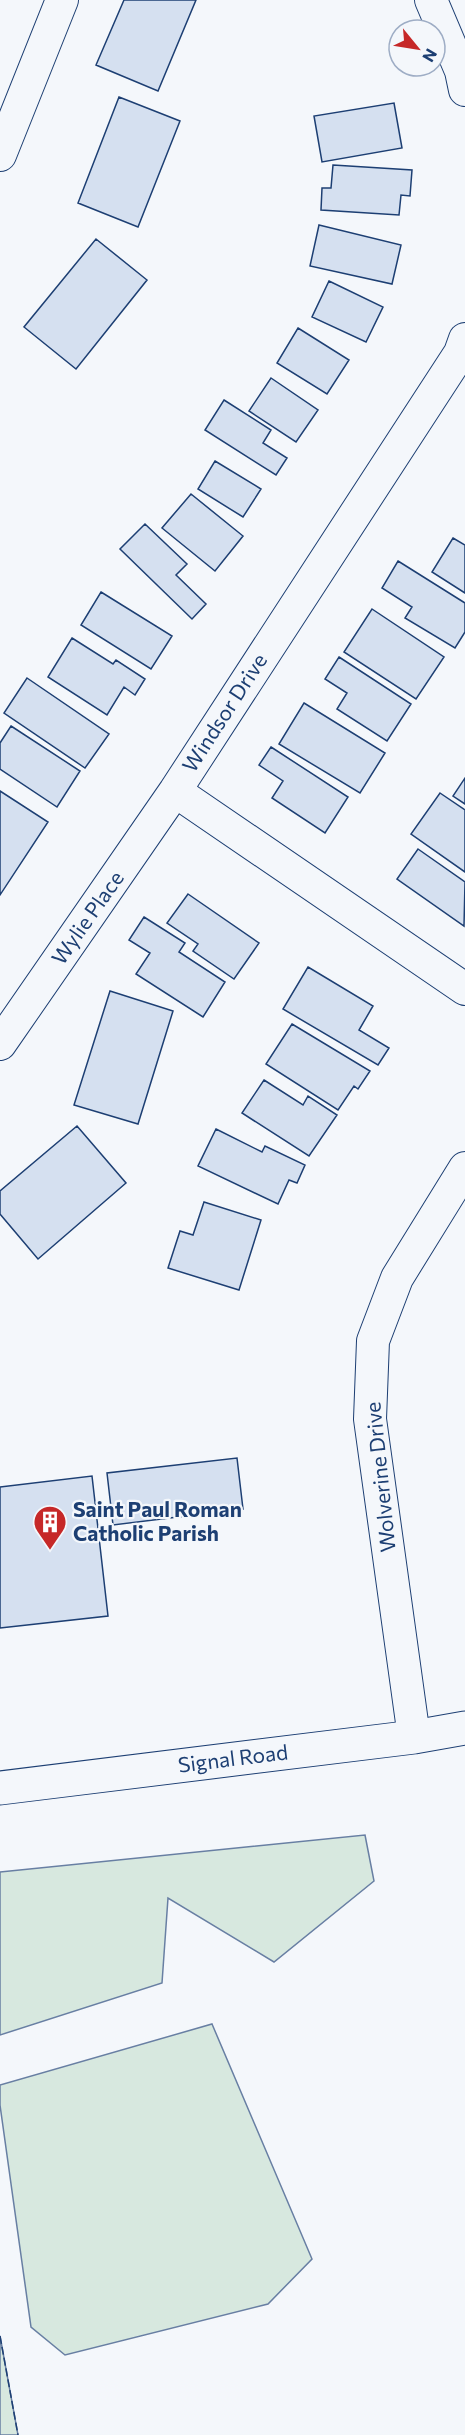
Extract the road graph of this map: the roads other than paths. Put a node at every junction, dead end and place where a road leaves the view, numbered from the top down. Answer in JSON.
{"nodes":[{"id":1,"x":62,"y":0,"type":"edge"},
{"id":2,"x":431,"y":0,"type":"edge"},
{"id":3,"x":465,"y":90,"type":"edge"},
{"id":4,"x":0,"y":155,"type":"edge"},
{"id":5,"x":465,"y":339,"type":"edge"},
{"id":6,"x":175,"y":791,"type":"junction"},
{"id":7,"x":465,"y":989,"type":"edge"},
{"id":8,"x":0,"y":1044,"type":"edge"},
{"id":9,"x":465,"y":1168,"type":"edge"},
{"id":10,"x":465,"y":1728,"type":"edge"},
{"id":11,"x":414,"y":1737,"type":"junction"},
{"id":12,"x":0,"y":1788,"type":"edge"}],
"edges":[{"from":1,"to":4,"type":"street"},
{"from":2,"to":3,"type":"street"},
{"from":5,"to":6,"type":"street","name":"Windsor Drive"},
{"from":6,"to":7,"type":"street","name":"Windsor Drive"},
{"from":6,"to":8,"type":"street","name":"Wylie Place"},
{"from":9,"to":11,"type":"street","name":"Wolverine Drive"},
{"from":10,"to":11,"type":"street","name":"Signal Road"},
{"from":11,"to":12,"type":"street","name":"Signal Road"}]}
